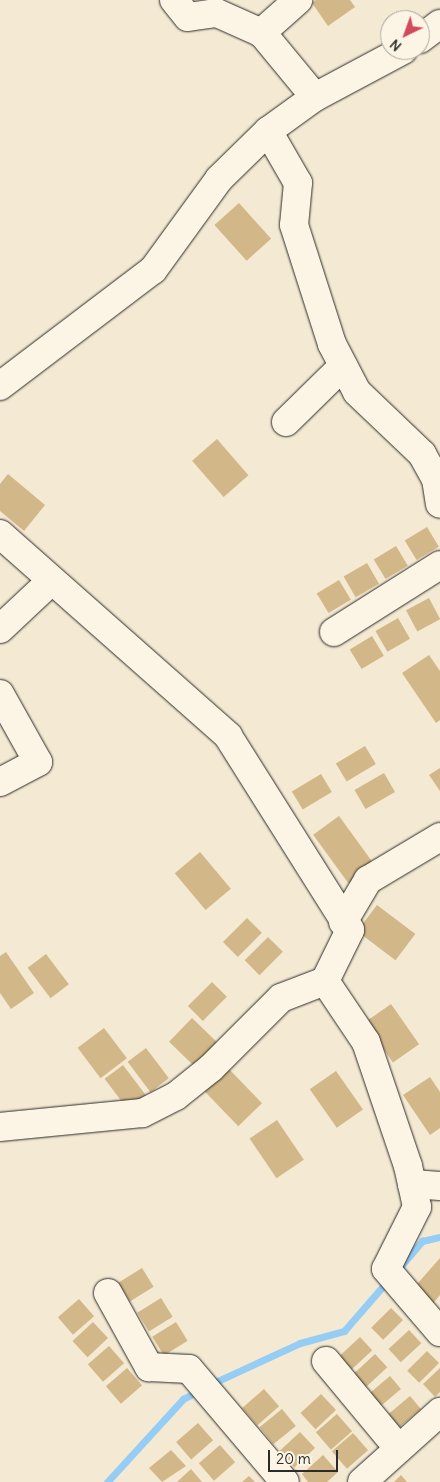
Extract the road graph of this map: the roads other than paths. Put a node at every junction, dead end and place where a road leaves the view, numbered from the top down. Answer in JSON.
{"nodes":[{"id":1,"x":174,"y":0,"type":"edge"},
{"id":2,"x":298,"y":0,"type":"edge"},
{"id":3,"x":261,"y":33,"type":"junction"},
{"id":4,"x":384,"y":60,"type":"edge"},
{"id":5,"x":315,"y":97,"type":"junction"},
{"id":6,"x":268,"y":131,"type":"junction"},
{"id":7,"x":343,"y":366,"type":"junction"},
{"id":8,"x":0,"y":386,"type":"edge"},
{"id":9,"x":286,"y":422,"type":"dead end"},
{"id":10,"x":439,"y":487,"type":"edge"},
{"id":11,"x":0,"y":534,"type":"edge"},
{"id":12,"x":440,"y":565,"type":"edge"},
{"id":13,"x":50,"y":582,"type":"junction"},
{"id":14,"x":0,"y":629,"type":"edge"},
{"id":15,"x":334,"y":632,"type":"dead end"},
{"id":16,"x":0,"y":694,"type":"edge"},
{"id":17,"x":0,"y":782,"type":"edge"},
{"id":18,"x":440,"y":837,"type":"edge"},
{"id":19,"x":343,"y":922,"type":"junction"},
{"id":20,"x":325,"y":981,"type":"junction"},
{"id":21,"x":0,"y":1127,"type":"edge"},
{"id":22,"x":412,"y":1184,"type":"junction"},
{"id":23,"x":440,"y":1186,"type":"edge"},
{"id":24,"x":108,"y":1293,"type":"dead end"},
{"id":25,"x":440,"y":1332,"type":"edge"},
{"id":26,"x":326,"y":1361,"type":"dead end"},
{"id":27,"x":440,"y":1412,"type":"edge"},
{"id":28,"x":399,"y":1449,"type":"junction"},
{"id":29,"x":285,"y":1482,"type":"edge"},
{"id":30,"x":362,"y":1482,"type":"edge"}],
"edges":[{"from":1,"to":3,"type":"street"},
{"from":2,"to":3,"type":"street"},
{"from":3,"to":5,"type":"street"},
{"from":4,"to":5,"type":"street"},
{"from":5,"to":6,"type":"street"},
{"from":6,"to":7,"type":"street"},
{"from":6,"to":8,"type":"street"},
{"from":7,"to":9,"type":"street"},
{"from":7,"to":10,"type":"street"},
{"from":11,"to":13,"type":"street"},
{"from":12,"to":15,"type":"street"},
{"from":13,"to":14,"type":"street"},
{"from":13,"to":19,"type":"street"},
{"from":16,"to":17,"type":"street"},
{"from":18,"to":19,"type":"street"},
{"from":19,"to":20,"type":"street"},
{"from":20,"to":21,"type":"street"},
{"from":20,"to":22,"type":"street"},
{"from":22,"to":23,"type":"street"},
{"from":22,"to":25,"type":"street"},
{"from":24,"to":29,"type":"street"},
{"from":26,"to":28,"type":"street"},
{"from":27,"to":28,"type":"street"},
{"from":28,"to":30,"type":"street"}]}
